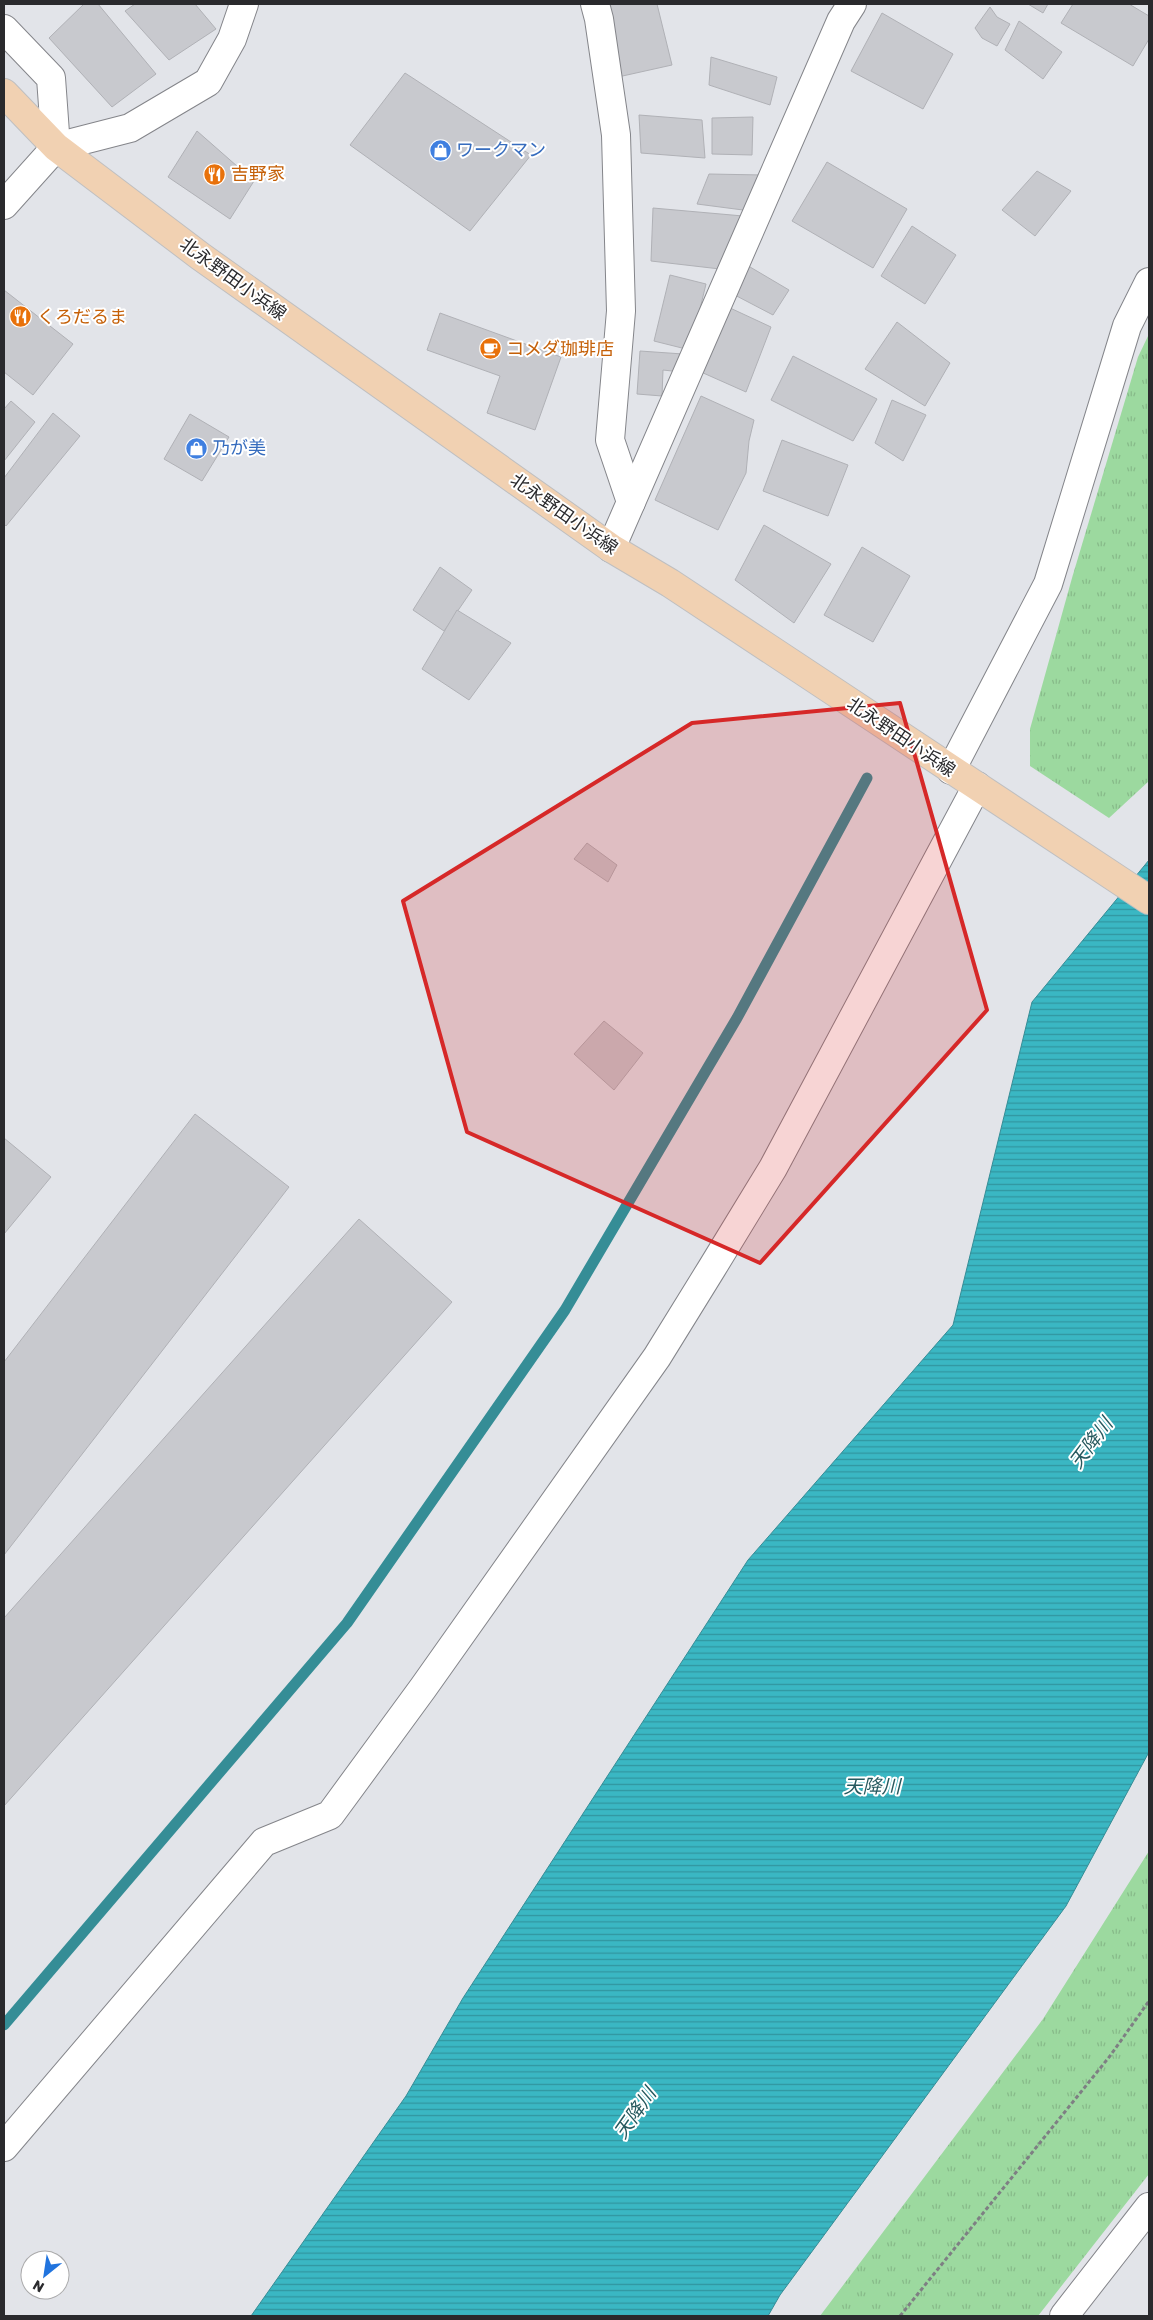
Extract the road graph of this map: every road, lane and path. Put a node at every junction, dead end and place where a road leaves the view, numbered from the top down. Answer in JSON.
{"nodes":[{"id":1,"x":244,"y":4,"type":"edge"},
{"id":2,"x":595,"y":4,"type":"edge"},
{"id":3,"x":852,"y":4,"type":"edge"},
{"id":4,"x":4,"y":29,"type":"edge"},
{"id":5,"x":4,"y":93,"type":"edge"},
{"id":6,"x":56,"y":147,"type":"junction"},
{"id":7,"x":4,"y":205,"type":"edge"},
{"id":8,"x":1149,"y":282,"type":"edge"},
{"id":9,"x":631,"y":502,"type":"junction"},
{"id":10,"x":611,"y":548,"type":"junction"},
{"id":11,"x":951,"y":770,"type":"junction"},
{"id":12,"x":977,"y":786,"type":"junction"},
{"id":13,"x":1149,"y":900,"type":"edge"},
{"id":14,"x":1149,"y":2001,"type":"edge"},
{"id":15,"x":4,"y":2147,"type":"edge"},
{"id":16,"x":1149,"y":2207,"type":"edge"},
{"id":17,"x":900,"y":2316,"type":"edge"},
{"id":18,"x":1064,"y":2316,"type":"edge"}],
"edges":[{"from":1,"to":6,"type":"street"},
{"from":2,"to":9,"type":"street"},
{"from":3,"to":9,"type":"street"},
{"from":4,"to":6,"type":"street"},
{"from":5,"to":6,"type":"main road","name":"北永野田小浜線"},
{"from":6,"to":7,"type":"street"},
{"from":6,"to":10,"type":"main road","name":"北永野田小浜線"},
{"from":8,"to":11,"type":"street"},
{"from":9,"to":10,"type":"street"},
{"from":10,"to":11,"type":"main road","name":"北永野田小浜線"},
{"from":11,"to":12,"type":"main road","name":"北永野田小浜線"},
{"from":12,"to":13,"type":"main road","name":"北永野田小浜線"},
{"from":12,"to":15,"type":"street"},
{"from":14,"to":17,"type":"path"},
{"from":16,"to":18,"type":"street"}]}
